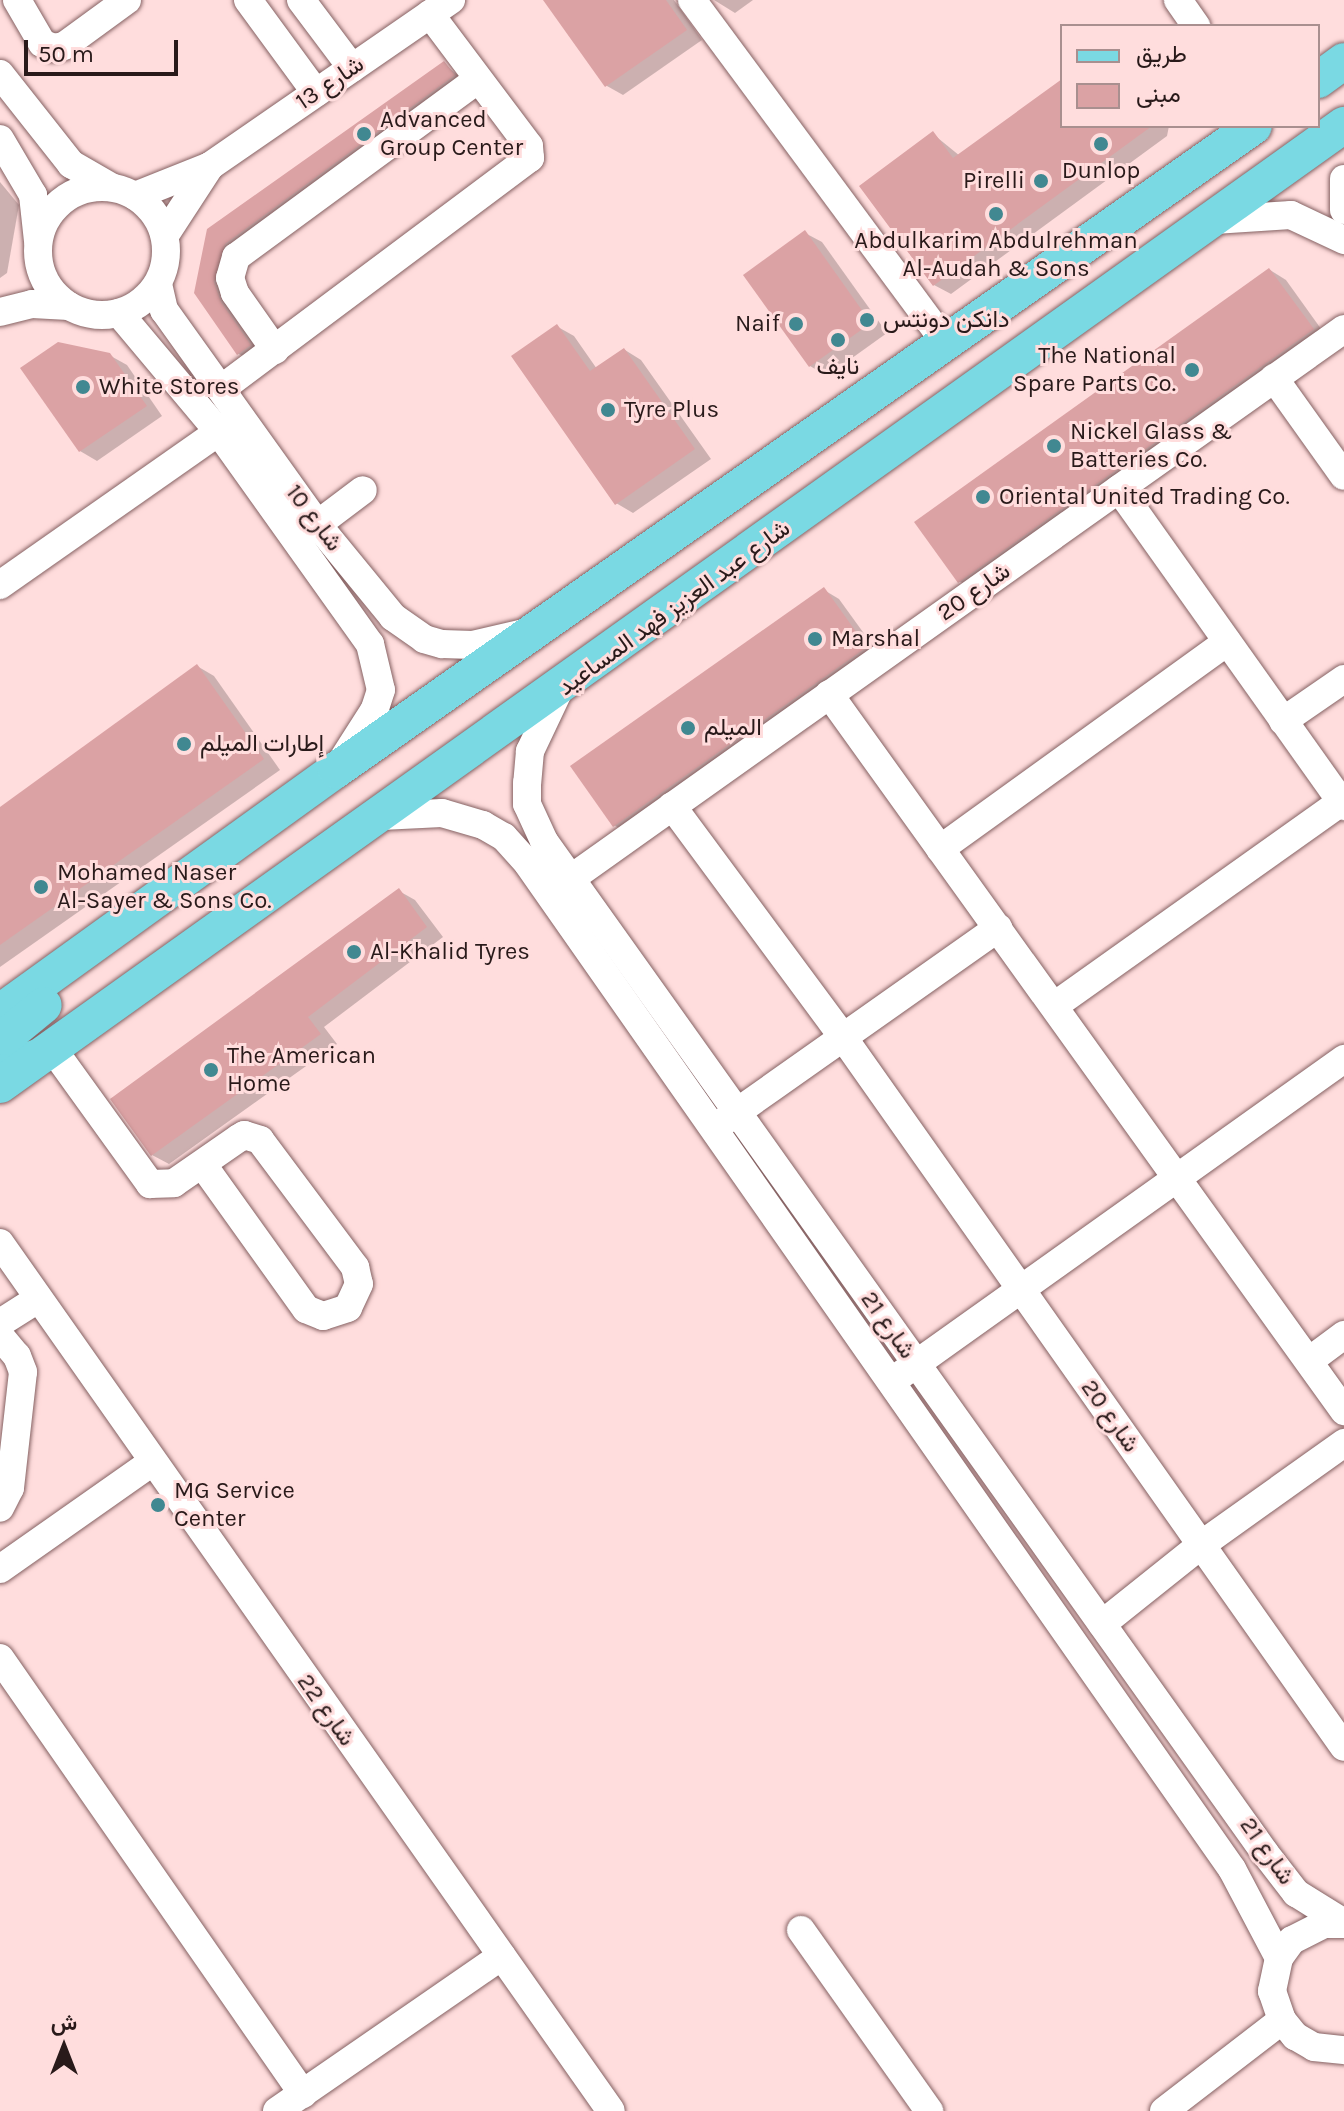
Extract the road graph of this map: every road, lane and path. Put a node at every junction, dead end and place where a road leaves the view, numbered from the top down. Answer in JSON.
{"nodes":[{"id":1,"x":17,"y":0,"type":"edge"},
{"id":2,"x":127,"y":0,"type":"edge"},
{"id":3,"x":248,"y":0,"type":"edge"},
{"id":4,"x":301,"y":0,"type":"edge"},
{"id":5,"x":692,"y":0,"type":"edge"},
{"id":6,"x":1178,"y":0,"type":"edge"},
{"id":7,"x":440,"y":7,"type":"edge"},
{"id":8,"x":1195,"y":24,"type":"edge"},
{"id":9,"x":1344,"y":61,"type":"edge"},
{"id":10,"x":352,"y":68,"type":"junction"},
{"id":11,"x":0,"y":74,"type":"edge"},
{"id":12,"x":478,"y":79,"type":"junction"},
{"id":13,"x":1320,"y":79,"type":"edge"},
{"id":14,"x":316,"y":93,"type":"junction"},
{"id":15,"x":1344,"y":125,"type":"edge"},
{"id":16,"x":1249,"y":128,"type":"edge"},
{"id":17,"x":0,"y":139,"type":"edge"},
{"id":18,"x":1218,"y":140,"type":"edge"},
{"id":19,"x":210,"y":166,"type":"junction"},
{"id":20,"x":1344,"y":179,"type":"edge"},
{"id":21,"x":123,"y":192,"type":"junction"},
{"id":22,"x":1344,"y":210,"type":"edge"},
{"id":23,"x":1214,"y":220,"type":"junction"},
{"id":24,"x":165,"y":235,"type":"junction"},
{"id":25,"x":1344,"y":240,"type":"edge"},
{"id":26,"x":38,"y":248,"type":"junction"},
{"id":27,"x":158,"y":284,"type":"junction"},
{"id":28,"x":69,"y":306,"type":"junction"},
{"id":29,"x":0,"y":311,"type":"edge"},
{"id":30,"x":119,"y":313,"type":"junction"},
{"id":31,"x":1344,"y":329,"type":"edge"},
{"id":32,"x":946,"y":343,"type":"junction"},
{"id":33,"x":275,"y":350,"type":"junction"},
{"id":34,"x":1274,"y":378,"type":"junction"},
{"id":35,"x":221,"y":389,"type":"junction"},
{"id":36,"x":229,"y":424,"type":"junction"},
{"id":37,"x":1344,"y":476,"type":"edge"},
{"id":38,"x":1119,"y":489,"type":"junction"},
{"id":39,"x":363,"y":490,"type":"dead end"},
{"id":40,"x":308,"y":532,"type":"junction"},
{"id":41,"x":0,"y":585,"type":"edge"},
{"id":42,"x":540,"y":629,"type":"junction"},
{"id":43,"x":1227,"y":642,"type":"junction"},
{"id":44,"x":1344,"y":679,"type":"edge"},
{"id":45,"x":559,"y":690,"type":"junction"},
{"id":46,"x":829,"y":694,"type":"junction"},
{"id":47,"x":1283,"y":721,"type":"junction"},
{"id":48,"x":336,"y":770,"type":"junction"},
{"id":49,"x":1342,"y":804,"type":"edge"},
{"id":50,"x":672,"y":806,"type":"junction"},
{"id":51,"x":381,"y":816,"type":"junction"},
{"id":52,"x":940,"y":849,"type":"junction"},
{"id":53,"x":213,"y":861,"type":"junction"},
{"id":54,"x":573,"y":877,"type":"junction"},
{"id":55,"x":998,"y":928,"type":"junction"},
{"id":56,"x":1054,"y":1006,"type":"junction"},
{"id":57,"x":0,"y":1012,"type":"edge"},
{"id":58,"x":845,"y":1040,"type":"junction"},
{"id":59,"x":45,"y":1052,"type":"junction"},
{"id":60,"x":1344,"y":1059,"type":"edge"},
{"id":61,"x":0,"y":1085,"type":"edge"},
{"id":62,"x":739,"y":1113,"type":"junction"},
{"id":63,"x":712,"y":1129,"type":"junction"},
{"id":64,"x":202,"y":1164,"type":"junction"},
{"id":65,"x":1179,"y":1176,"type":"junction"},
{"id":66,"x":0,"y":1243,"type":"edge"},
{"id":67,"x":1020,"y":1288,"type":"junction"},
{"id":68,"x":38,"y":1299,"type":"junction"},
{"id":69,"x":0,"y":1323,"type":"edge"},
{"id":70,"x":1344,"y":1335,"type":"edge"},
{"id":71,"x":0,"y":1336,"type":"edge"},
{"id":72,"x":1309,"y":1361,"type":"junction"},
{"id":73,"x":916,"y":1364,"type":"junction"},
{"id":74,"x":888,"y":1383,"type":"junction"},
{"id":75,"x":1344,"y":1411,"type":"edge"},
{"id":76,"x":1344,"y":1443,"type":"edge"},
{"id":77,"x":151,"y":1463,"type":"junction"},
{"id":78,"x":0,"y":1508,"type":"edge"},
{"id":79,"x":1201,"y":1545,"type":"junction"},
{"id":80,"x":0,"y":1569,"type":"edge"},
{"id":81,"x":1102,"y":1624,"type":"junction"},
{"id":82,"x":0,"y":1658,"type":"edge"},
{"id":83,"x":1344,"y":1747,"type":"edge"},
{"id":84,"x":1344,"y":1923,"type":"edge"},
{"id":85,"x":801,"y":1930,"type":"dead end"},
{"id":86,"x":502,"y":1956,"type":"junction"},
{"id":87,"x":1279,"y":1958,"type":"junction"},
{"id":88,"x":1282,"y":2020,"type":"junction"},
{"id":89,"x":1344,"y":2050,"type":"edge"},
{"id":90,"x":303,"y":2094,"type":"junction"},
{"id":91,"x":277,"y":2111,"type":"edge"},
{"id":92,"x":611,"y":2111,"type":"edge"},
{"id":93,"x":929,"y":2111,"type":"edge"},
{"id":94,"x":1164,"y":2111,"type":"edge"}],
"edges":[{"from":1,"to":2,"type":"street"},
{"from":3,"to":14,"type":"street"},
{"from":4,"to":10,"type":"street"},
{"from":5,"to":32,"type":"street"},
{"from":6,"to":8,"type":"street"},
{"from":7,"to":10,"type":"street","name":"شارع 13"},
{"from":7,"to":12,"type":"street"},
{"from":9,"to":13,"type":"main road"},
{"from":10,"to":14,"type":"street","name":"شارع 13"},
{"from":11,"to":21,"type":"street"},
{"from":12,"to":33,"type":"street"},
{"from":12,"to":33,"type":"street"},
{"from":14,"to":19,"type":"street","name":"شارع 13"},
{"from":15,"to":23,"type":"main road","name":"شارع عبد العزيز فهد المساعيد"},
{"from":16,"to":18,"type":"main road"},
{"from":17,"to":26,"type":"street"},
{"from":18,"to":32,"type":"main road"},
{"from":19,"to":21,"type":"street","name":"شارع 13"},
{"from":19,"to":24,"type":"street","name":"شارع 13"},
{"from":20,"to":22,"type":"street"},
{"from":21,"to":24,"type":"street"},
{"from":21,"to":26,"type":"street"},
{"from":23,"to":25,"type":"street"},
{"from":23,"to":45,"type":"main road","name":"شارع عبد العزيز فهد المساعيد"},
{"from":24,"to":27,"type":"street"},
{"from":26,"to":28,"type":"street"},
{"from":26,"to":29,"type":"street"},
{"from":27,"to":30,"type":"street"},
{"from":27,"to":35,"type":"street","name":"شارع 10"},
{"from":28,"to":29,"type":"street"},
{"from":28,"to":30,"type":"street"},
{"from":30,"to":36,"type":"street","name":"شارع 10"},
{"from":31,"to":34,"type":"street","name":"شارع 20"},
{"from":32,"to":42,"type":"main road"},
{"from":33,"to":35,"type":"street"},
{"from":34,"to":37,"type":"street"},
{"from":34,"to":38,"type":"street","name":"شارع 20"},
{"from":35,"to":36,"type":"street","name":"شارع 10"},
{"from":36,"to":40,"type":"street","name":"شارع 10"},
{"from":36,"to":41,"type":"street"},
{"from":38,"to":43,"type":"street"},
{"from":38,"to":46,"type":"street","name":"شارع 20"},
{"from":39,"to":40,"type":"street"},
{"from":40,"to":42,"type":"street","name":"شارع 10"},
{"from":40,"to":48,"type":"street","name":"شارع 10"},
{"from":42,"to":48,"type":"main road"},
{"from":43,"to":47,"type":"street"},
{"from":43,"to":52,"type":"street"},
{"from":44,"to":47,"type":"street"},
{"from":45,"to":51,"type":"main road","name":"شارع عبد العزيز فهد المساعيد"},
{"from":45,"to":54,"type":"street","name":"شارع 21"},
{"from":46,"to":50,"type":"street","name":"شارع 20"},
{"from":46,"to":52,"type":"street"},
{"from":47,"to":49,"type":"street"},
{"from":48,"to":53,"type":"main road"},
{"from":49,"to":56,"type":"street"},
{"from":50,"to":54,"type":"street","name":"شارع 20"},
{"from":50,"to":58,"type":"street","name":"شارع 20"},
{"from":51,"to":59,"type":"main road","name":"شارع عبد العزيز فهد المساعيد"},
{"from":51,"to":63,"type":"street","name":"شارع 21"},
{"from":52,"to":55,"type":"street"},
{"from":53,"to":57,"type":"main road"},
{"from":53,"to":59,"type":"main road"},
{"from":54,"to":62,"type":"street","name":"شارع 21"},
{"from":55,"to":56,"type":"street"},
{"from":55,"to":58,"type":"street"},
{"from":56,"to":65,"type":"street"},
{"from":58,"to":62,"type":"street"},
{"from":58,"to":67,"type":"street","name":"شارع 20"},
{"from":59,"to":61,"type":"main road","name":"شارع عبد العزيز فهد المساعيد"},
{"from":59,"to":64,"type":"street"},
{"from":60,"to":65,"type":"street"},
{"from":62,"to":63,"type":"street"},
{"from":62,"to":73,"type":"street","name":"شارع 21"},
{"from":63,"to":74,"type":"street","name":"شارع 21"},
{"from":64,"to":64,"type":"street"},
{"from":65,"to":67,"type":"street"},
{"from":65,"to":72,"type":"street"},
{"from":66,"to":68,"type":"street","name":"شارع 22"},
{"from":67,"to":73,"type":"street"},
{"from":67,"to":79,"type":"street","name":"شارع 20"},
{"from":68,"to":69,"type":"street"},
{"from":68,"to":77,"type":"street","name":"شارع 22"},
{"from":70,"to":72,"type":"street"},
{"from":71,"to":78,"type":"street"},
{"from":72,"to":75,"type":"street"},
{"from":73,"to":74,"type":"street"},
{"from":73,"to":81,"type":"street","name":"شارع 21"},
{"from":74,"to":87,"type":"street","name":"شارع 21"},
{"from":76,"to":79,"type":"street"},
{"from":77,"to":80,"type":"street"},
{"from":77,"to":86,"type":"street","name":"شارع 22"},
{"from":79,"to":81,"type":"street"},
{"from":79,"to":83,"type":"street","name":"شارع 20"},
{"from":81,"to":84,"type":"street","name":"شارع 21"},
{"from":82,"to":90,"type":"street"},
{"from":84,"to":87,"type":"street"},
{"from":85,"to":93,"type":"street"},
{"from":86,"to":90,"type":"street"},
{"from":86,"to":92,"type":"street","name":"شارع 22"},
{"from":87,"to":88,"type":"street"},
{"from":88,"to":89,"type":"street"},
{"from":88,"to":94,"type":"street"},
{"from":90,"to":91,"type":"street"}]}
